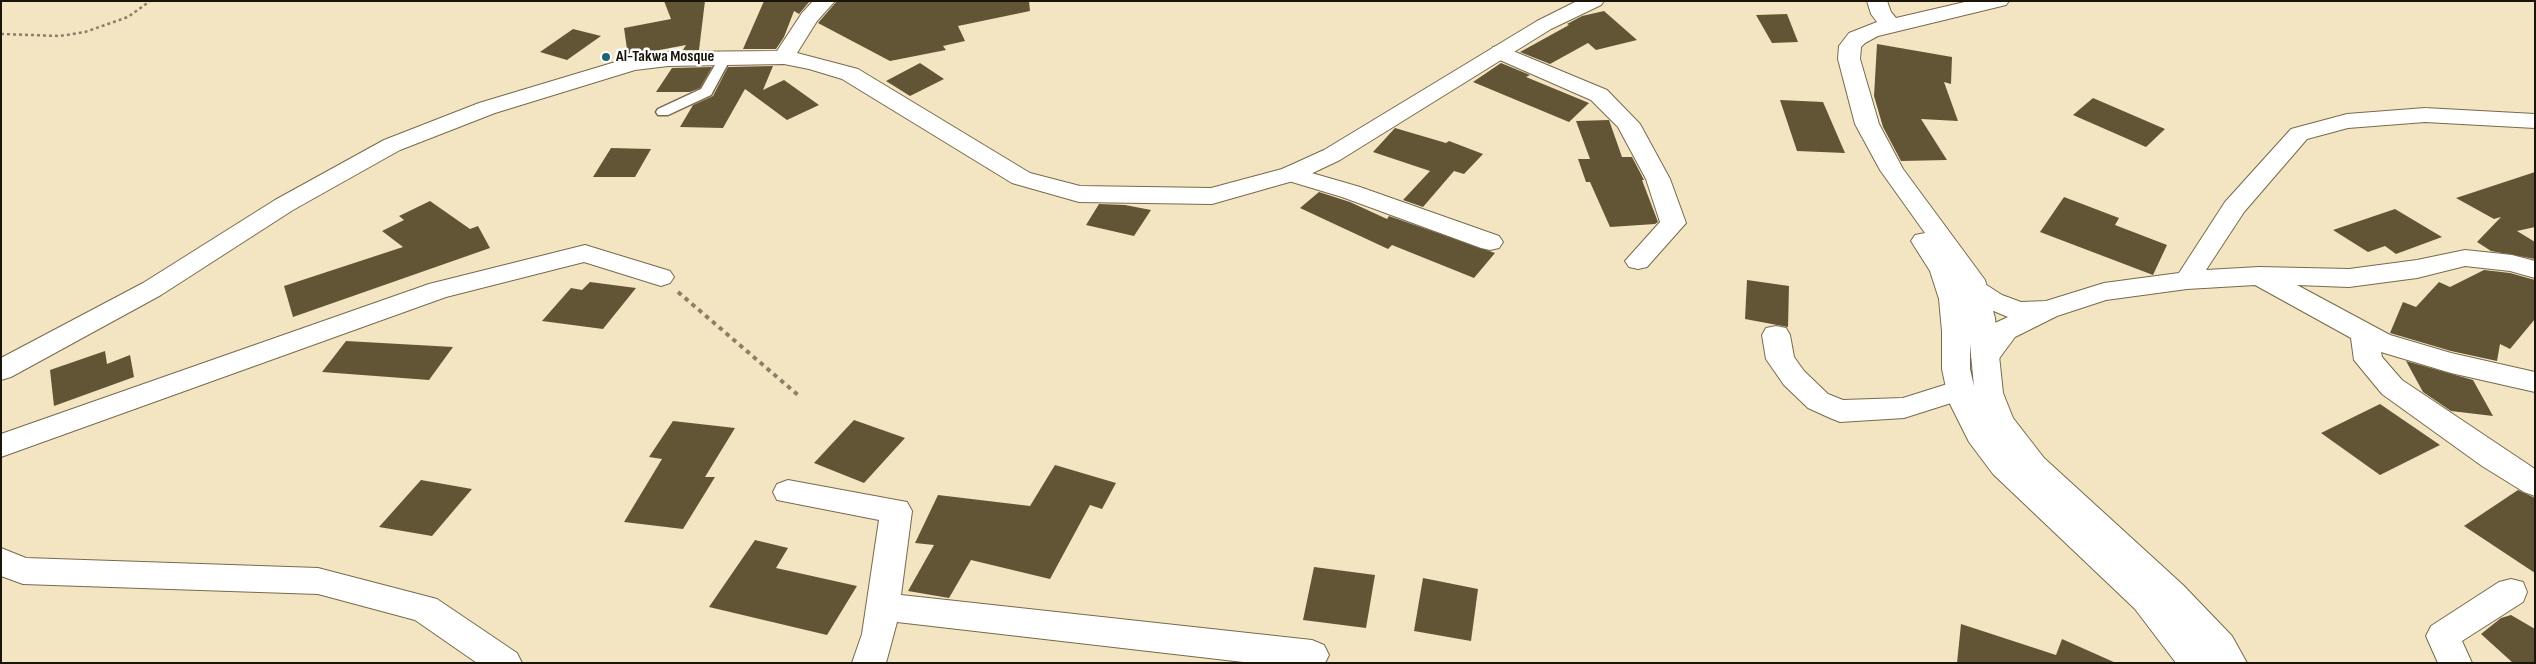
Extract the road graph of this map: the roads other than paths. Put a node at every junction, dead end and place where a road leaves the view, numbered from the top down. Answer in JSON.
{"nodes":[{"id":1,"x":825,"y":1,"type":"edge"},
{"id":2,"x":1594,"y":1,"type":"edge"},
{"id":3,"x":1941,"y":1,"type":"edge"},
{"id":4,"x":1999,"y":1,"type":"edge"},
{"id":5,"x":1883,"y":13,"type":"edge"},
{"id":6,"x":1501,"y":52,"type":"junction"},
{"id":7,"x":784,"y":57,"type":"junction"},
{"id":8,"x":724,"y":58,"type":"junction"},
{"id":9,"x":663,"y":112,"type":"dead end"},
{"id":10,"x":2535,"y":121,"type":"edge"},
{"id":11,"x":1290,"y":174,"type":"junction"},
{"id":12,"x":1490,"y":242,"type":"dead end"},
{"id":13,"x":1638,"y":261,"type":"dead end"},
{"id":14,"x":2535,"y":270,"type":"edge"},
{"id":15,"x":2259,"y":276,"type":"junction"},
{"id":16,"x":661,"y":277,"type":"road end"},
{"id":17,"x":2187,"y":280,"type":"junction"},
{"id":18,"x":1964,"y":294,"type":"junction"},
{"id":19,"x":2020,"y":316,"type":"junction"},
{"id":20,"x":1981,"y":318,"type":"junction"},
{"id":21,"x":1956,"y":331,"type":"junction"},
{"id":22,"x":2364,"y":334,"type":"junction"},
{"id":23,"x":1776,"y":335,"type":"dead end"},
{"id":24,"x":1985,"y":357,"type":"junction"},
{"id":25,"x":1,"y":370,"type":"edge"},
{"id":26,"x":2535,"y":382,"type":"edge"},
{"id":27,"x":1960,"y":390,"type":"junction"},
{"id":28,"x":1,"y":446,"type":"edge"},
{"id":29,"x":2535,"y":484,"type":"edge"},
{"id":30,"x":788,"y":492,"type":"dead end"},
{"id":31,"x":8,"y":571,"type":"edge"},
{"id":32,"x":2511,"y":592,"type":"dead end"},
{"id":33,"x":883,"y":607,"type":"junction"},
{"id":34,"x":1312,"y":655,"type":"dead end"},
{"id":35,"x":505,"y":663,"type":"edge"},
{"id":36,"x":869,"y":663,"type":"edge"},
{"id":37,"x":2196,"y":663,"type":"edge"},
{"id":38,"x":2230,"y":663,"type":"edge"},
{"id":39,"x":2455,"y":663,"type":"edge"}],
"edges":[{"from":1,"to":7,"type":"street"},
{"from":2,"to":6,"type":"street"},
{"from":3,"to":5,"type":"street"},
{"from":4,"to":5,"type":"street"},
{"from":5,"to":18,"type":"street"},
{"from":6,"to":11,"type":"street"},
{"from":6,"to":13,"type":"street"},
{"from":7,"to":8,"type":"street"},
{"from":7,"to":11,"type":"street"},
{"from":8,"to":9,"type":"lane"},
{"from":8,"to":25,"type":"street"},
{"from":10,"to":17,"type":"street"},
{"from":11,"to":12,"type":"street"},
{"from":14,"to":15,"type":"street"},
{"from":15,"to":17,"type":"street"},
{"from":15,"to":22,"type":"street"},
{"from":16,"to":28,"type":"street"},
{"from":17,"to":19,"type":"street"},
{"from":18,"to":19,"type":"street"},
{"from":18,"to":20,"type":"street"},
{"from":18,"to":21,"type":"street"},
{"from":19,"to":20,"type":"street"},
{"from":19,"to":24,"type":"street"},
{"from":20,"to":21,"type":"street"},
{"from":20,"to":24,"type":"street"},
{"from":21,"to":27,"type":"street"},
{"from":22,"to":26,"type":"street"},
{"from":22,"to":29,"type":"street"},
{"from":23,"to":27,"type":"street"},
{"from":24,"to":38,"type":"street"},
{"from":27,"to":37,"type":"street"},
{"from":30,"to":33,"type":"street"},
{"from":31,"to":35,"type":"street"},
{"from":32,"to":39,"type":"street"},
{"from":33,"to":34,"type":"street"},
{"from":33,"to":36,"type":"street"}]}
